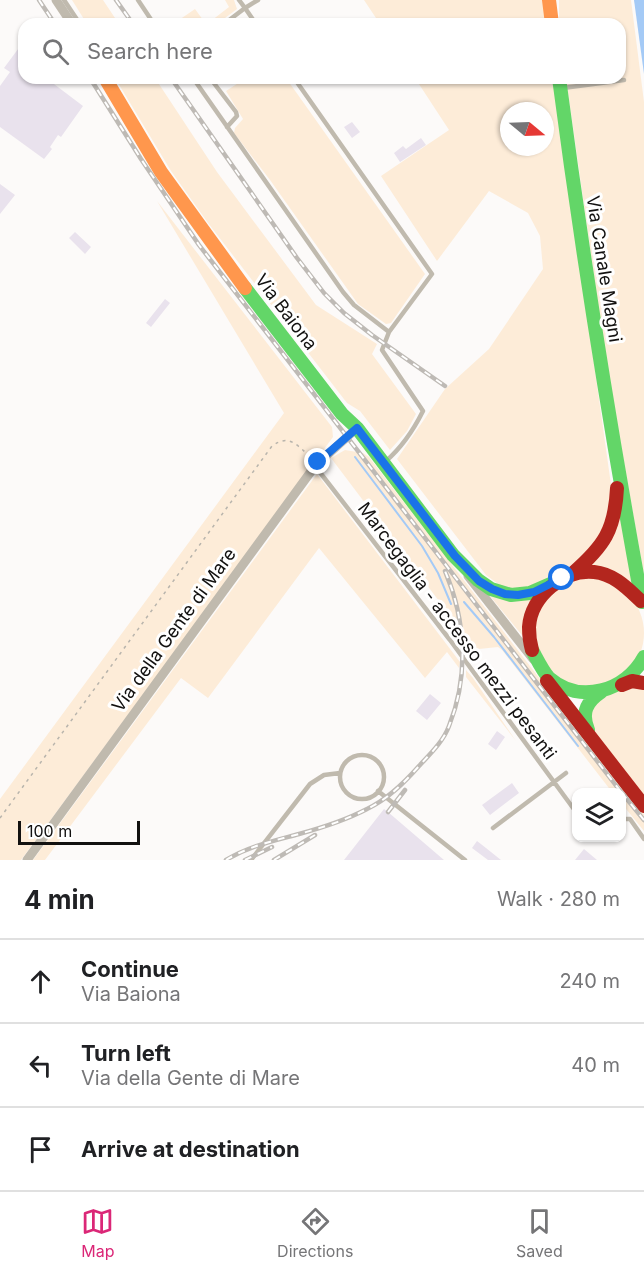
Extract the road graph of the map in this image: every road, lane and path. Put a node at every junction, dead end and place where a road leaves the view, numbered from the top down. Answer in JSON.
{"nodes":[{"id":1,"x":56,"y":0,"type":"edge"},
{"id":2,"x":64,"y":0,"type":"edge"},
{"id":3,"x":138,"y":0,"type":"edge"},
{"id":4,"x":239,"y":0,"type":"edge"},
{"id":5,"x":258,"y":0,"type":"edge"},
{"id":6,"x":549,"y":0,"type":"edge"},
{"id":7,"x":245,"y":8,"type":"junction"},
{"id":8,"x":68,"y":18,"type":"edge"},
{"id":9,"x":76,"y":18,"type":"edge"},
{"id":10,"x":150,"y":18,"type":"edge"},
{"id":11,"x":232,"y":18,"type":"edge"},
{"id":12,"x":252,"y":18,"type":"edge"},
{"id":13,"x":551,"y":18,"type":"edge"},
{"id":14,"x":109,"y":84,"type":"edge"},
{"id":15,"x":197,"y":84,"type":"edge"},
{"id":16,"x":215,"y":84,"type":"edge"},
{"id":17,"x":298,"y":84,"type":"edge"},
{"id":18,"x":560,"y":84,"type":"edge"},
{"id":19,"x":227,"y":126,"type":"junction"},
{"id":20,"x":389,"y":333,"type":"junction"},
{"id":21,"x":357,"y":428,"type":"junction"},
{"id":22,"x":384,"y":463,"type":"junction"},
{"id":23,"x":316,"y":464,"type":"junction"},
{"id":24,"x":617,"y":465,"type":"junction"},
{"id":25,"x":455,"y":556,"type":"junction"},
{"id":26,"x":573,"y":574,"type":"junction"},
{"id":27,"x":553,"y":583,"type":"junction"},
{"id":28,"x":643,"y":605,"type":"edge"},
{"id":29,"x":644,"y":657,"type":"edge"},
{"id":30,"x":538,"y":664,"type":"junction"},
{"id":31,"x":644,"y":683,"type":"edge"},
{"id":32,"x":608,"y":690,"type":"junction"},
{"id":33,"x":592,"y":741,"type":"junction"},
{"id":34,"x":340,"y":773,"type":"junction"},
{"id":35,"x":566,"y":773,"type":"dead end"},
{"id":36,"x":554,"y":783,"type":"junction"},
{"id":37,"x":378,"y":791,"type":"junction"},
{"id":38,"x":644,"y":806,"type":"edge"},
{"id":39,"x":572,"y":807,"type":"edge"},
{"id":40,"x":0,"y":818,"type":"edge"},
{"id":41,"x":626,"y":819,"type":"edge"},
{"id":42,"x":493,"y":828,"type":"dead end"},
{"id":43,"x":644,"y":839,"type":"edge"},
{"id":44,"x":27,"y":860,"type":"edge"},
{"id":45,"x":251,"y":860,"type":"edge"},
{"id":46,"x":465,"y":860,"type":"edge"}],
"edges":[{"from":1,"to":8,"type":"street"},
{"from":2,"to":9,"type":"lane"},
{"from":3,"to":10,"type":"lane"},
{"from":4,"to":7,"type":"lane"},
{"from":5,"to":7,"type":"lane"},
{"from":6,"to":13,"type":"main road"},
{"from":7,"to":11,"type":"lane"},
{"from":7,"to":12,"type":"lane"},
{"from":14,"to":21,"type":"main road","name":"Via Baiona"},
{"from":15,"to":19,"type":"lane"},
{"from":16,"to":19,"type":"lane"},
{"from":17,"to":20,"type":"lane"},
{"from":18,"to":24,"type":"main road","name":"Via Canale Magni"},
{"from":19,"to":20,"type":"lane"},
{"from":20,"to":22,"type":"lane"},
{"from":21,"to":22,"type":"main road","name":"Via Baiona"},
{"from":21,"to":23,"type":"street","name":"Via della Gente di Mare"},
{"from":22,"to":25,"type":"main road","name":"Via Baiona"},
{"from":23,"to":36,"type":"lane","name":"Marcegaglia - accesso mezzi pesanti"},
{"from":23,"to":40,"type":"path"},
{"from":23,"to":44,"type":"street","name":"Via della Gente di Mare"},
{"from":24,"to":26,"type":"main road","name":"Via Canale Magni"},
{"from":24,"to":28,"type":"main road","name":"Via Canale Magni"},
{"from":25,"to":27,"type":"main road","name":"Via Baiona"},
{"from":25,"to":30,"type":"street","name":"Via Baiona"},
{"from":26,"to":27,"type":"main road","name":"Via Baiona"},
{"from":26,"to":28,"type":"main road"},
{"from":27,"to":30,"type":"main road"},
{"from":29,"to":32,"type":"main road"},
{"from":30,"to":32,"type":"main road"},
{"from":30,"to":33,"type":"main road","name":"Via Baiona"},
{"from":31,"to":32,"type":"main road"},
{"from":32,"to":33,"type":"main road","name":"Via Baiona"},
{"from":33,"to":38,"type":"main road","name":"Via Baiona"},
{"from":34,"to":37,"type":"lane"},
{"from":34,"to":37,"type":"lane"},
{"from":34,"to":45,"type":"lane"},
{"from":35,"to":36,"type":"lane"},
{"from":36,"to":39,"type":"lane","name":"Marcegaglia - accesso mezzi pesanti"},
{"from":36,"to":42,"type":"lane"},
{"from":37,"to":46,"type":"lane"},
{"from":41,"to":43,"type":"lane"}]}
